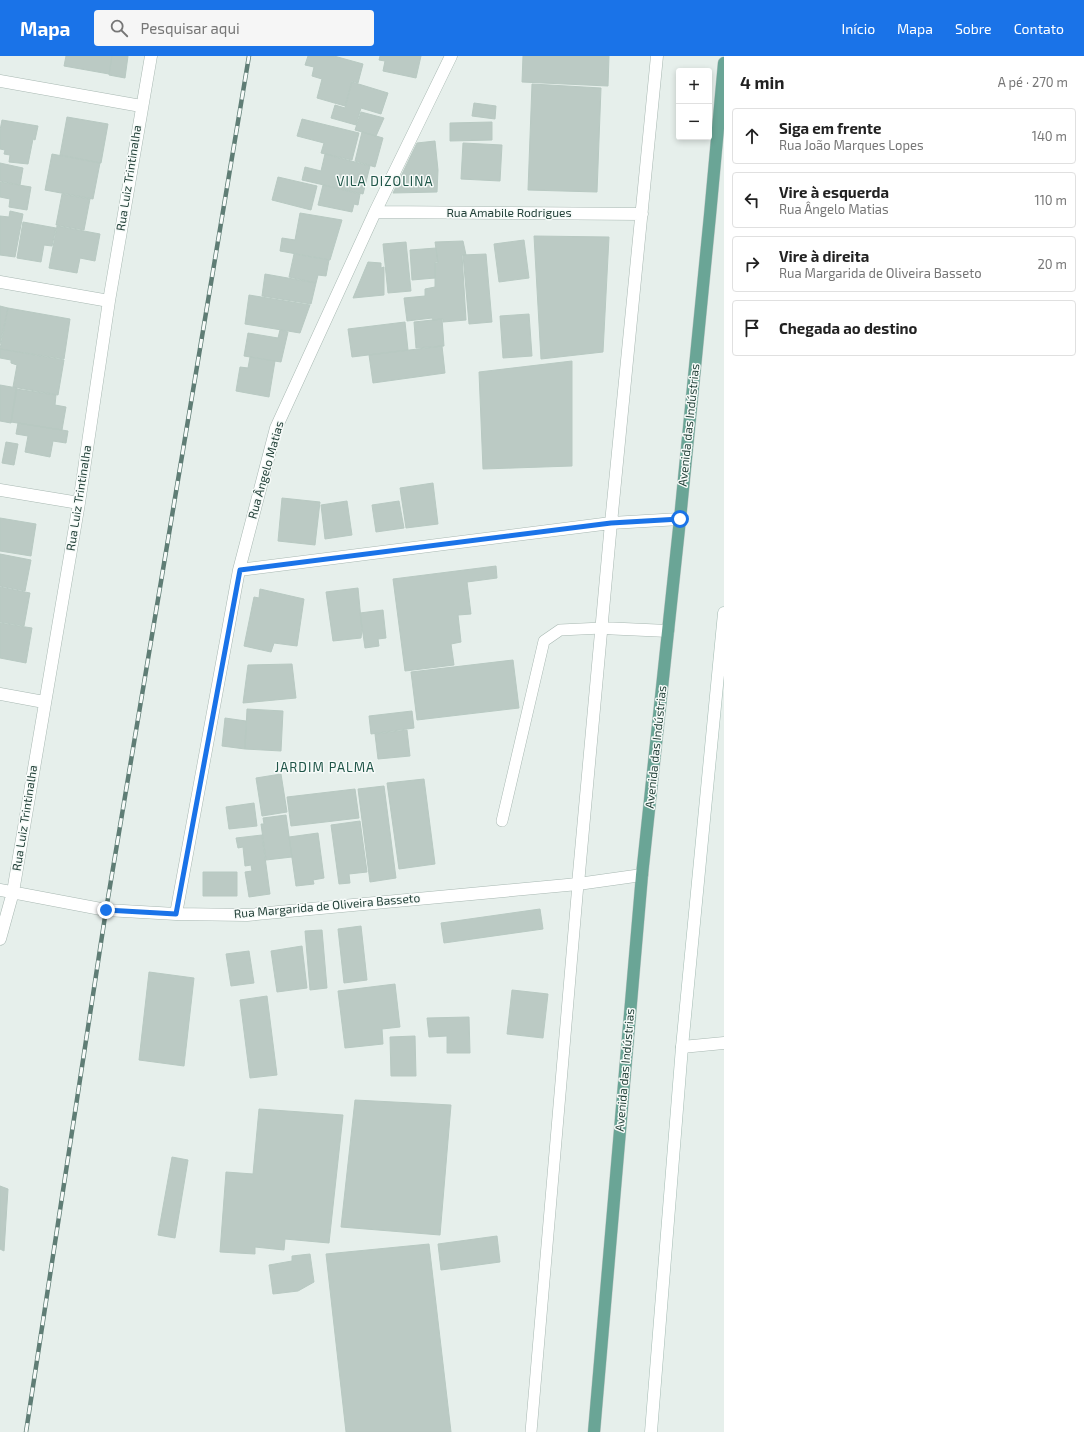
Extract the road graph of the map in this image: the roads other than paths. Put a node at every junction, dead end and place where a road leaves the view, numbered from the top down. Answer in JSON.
{"nodes":[{"id":1,"x":150,"y":56,"type":"edge"},
{"id":2,"x":451,"y":56,"type":"edge"},
{"id":3,"x":657,"y":56,"type":"edge"},
{"id":4,"x":724,"y":63,"type":"edge"},
{"id":5,"x":0,"y":81,"type":"edge"},
{"id":6,"x":141,"y":106,"type":"junction"},
{"id":7,"x":722,"y":109,"type":"edge"},
{"id":8,"x":375,"y":212,"type":"junction"},
{"id":9,"x":642,"y":214,"type":"junction"},
{"id":10,"x":0,"y":282,"type":"edge"},
{"id":11,"x":109,"y":300,"type":"junction"},
{"id":12,"x":0,"y":490,"type":"edge"},
{"id":13,"x":79,"y":504,"type":"junction"},
{"id":14,"x":680,"y":519,"type":"junction"},
{"id":15,"x":611,"y":523,"type":"junction"},
{"id":16,"x":240,"y":570,"type":"junction"},
{"id":17,"x":724,"y":612,"type":"edge"},
{"id":18,"x":602,"y":628,"type":"junction"},
{"id":19,"x":668,"y":631,"type":"junction"},
{"id":20,"x":720,"y":690,"type":"edge"},
{"id":21,"x":0,"y":694,"type":"edge"},
{"id":22,"x":44,"y":702,"type":"junction"},
{"id":23,"x":502,"y":821,"type":"dead end"},
{"id":24,"x":642,"y":875,"type":"junction"},
{"id":25,"x":578,"y":884,"type":"junction"},
{"id":26,"x":0,"y":890,"type":"edge"},
{"id":27,"x":13,"y":892,"type":"junction"},
{"id":28,"x":176,"y":914,"type":"junction"},
{"id":29,"x":0,"y":940,"type":"edge"},
{"id":30,"x":724,"y":1043,"type":"edge"},
{"id":31,"x":682,"y":1047,"type":"junction"},
{"id":32,"x":531,"y":1432,"type":"edge"},
{"id":33,"x":594,"y":1432,"type":"edge"},
{"id":34,"x":650,"y":1432,"type":"edge"}],
"edges":[{"from":1,"to":6,"type":"street","name":"Rua Luiz Trintinalha"},
{"from":2,"to":8,"type":"street","name":"Rua Ângelo Matias"},
{"from":3,"to":9,"type":"street"},
{"from":4,"to":7,"type":"main road","name":"Avenida das Indústrias"},
{"from":5,"to":6,"type":"street"},
{"from":6,"to":11,"type":"street","name":"Rua Luiz Trintinalha"},
{"from":7,"to":14,"type":"main road","name":"Avenida das Indústrias"},
{"from":8,"to":9,"type":"street","name":"Rua Amabile Rodrigues"},
{"from":8,"to":16,"type":"street","name":"Rua Ângelo Matias"},
{"from":9,"to":15,"type":"street"},
{"from":10,"to":11,"type":"street"},
{"from":11,"to":13,"type":"street","name":"Rua Luiz Trintinalha"},
{"from":12,"to":13,"type":"street"},
{"from":13,"to":22,"type":"street","name":"Rua Luiz Trintinalha"},
{"from":14,"to":15,"type":"street"},
{"from":14,"to":19,"type":"main road","name":"Avenida das Indústrias"},
{"from":15,"to":16,"type":"street"},
{"from":15,"to":18,"type":"street"},
{"from":16,"to":28,"type":"street","name":"Rua Ângelo Matias"},
{"from":17,"to":20,"type":"street"},
{"from":18,"to":19,"type":"street"},
{"from":18,"to":23,"type":"lane"},
{"from":18,"to":25,"type":"street"},
{"from":19,"to":24,"type":"main road","name":"Avenida das Indústrias"},
{"from":20,"to":31,"type":"street"},
{"from":21,"to":22,"type":"street"},
{"from":22,"to":27,"type":"street","name":"Rua Luiz Trintinalha"},
{"from":24,"to":25,"type":"street","name":"Rua Margarida de Oliveira Basseto"},
{"from":24,"to":33,"type":"main road","name":"Avenida das Indústrias"},
{"from":25,"to":28,"type":"street","name":"Rua Margarida de Oliveira Basseto"},
{"from":25,"to":32,"type":"lane"},
{"from":26,"to":27,"type":"street","name":"Rua Margarida de Oliveira Basseto"},
{"from":27,"to":28,"type":"street","name":"Rua Margarida de Oliveira Basseto"},
{"from":27,"to":29,"type":"street","name":"Rua Luiz Trintinalha"},
{"from":30,"to":31,"type":"street"},
{"from":31,"to":34,"type":"street"}]}
